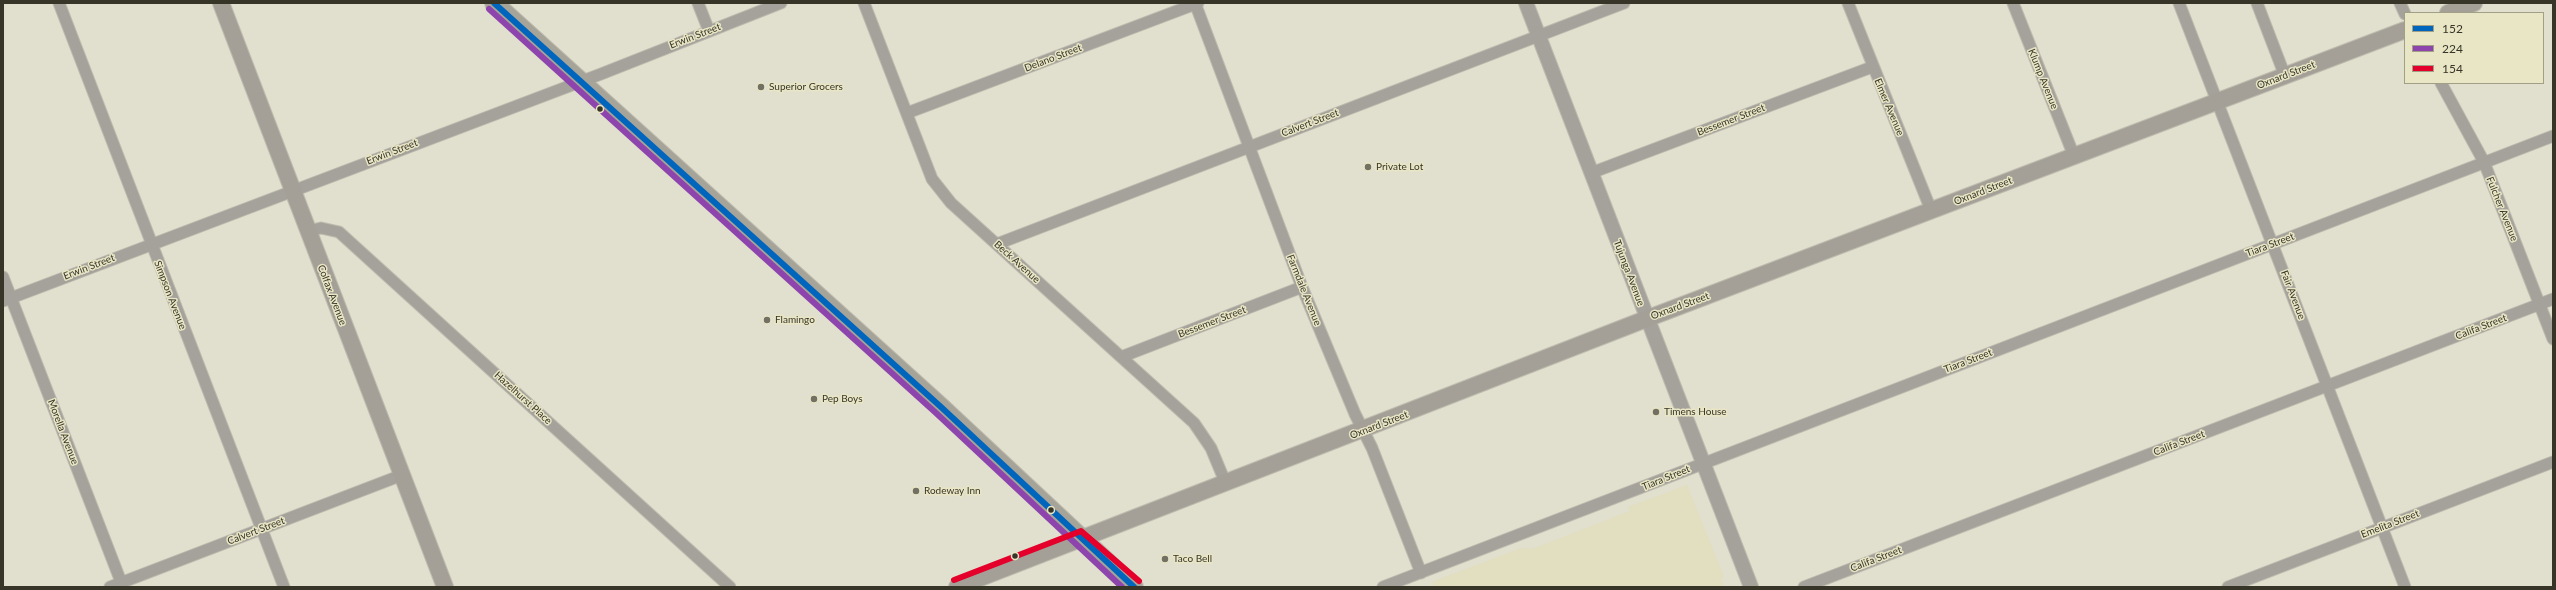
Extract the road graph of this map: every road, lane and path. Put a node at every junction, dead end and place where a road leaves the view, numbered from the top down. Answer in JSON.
{"nodes":[{"id":1,"x":59,"y":3,"type":"edge"},
{"id":2,"x":221,"y":3,"type":"edge"},
{"id":3,"x":494,"y":3,"type":"edge"},
{"id":4,"x":698,"y":3,"type":"edge"},
{"id":5,"x":781,"y":3,"type":"edge"},
{"id":6,"x":864,"y":3,"type":"edge"},
{"id":7,"x":1196,"y":3,"type":"edge"},
{"id":8,"x":1526,"y":3,"type":"edge"},
{"id":9,"x":1624,"y":3,"type":"edge"},
{"id":10,"x":1848,"y":3,"type":"edge"},
{"id":11,"x":2013,"y":3,"type":"edge"},
{"id":12,"x":2178,"y":3,"type":"edge"},
{"id":13,"x":2257,"y":3,"type":"edge"},
{"id":14,"x":2474,"y":3,"type":"edge"},
{"id":15,"x":2451,"y":12,"type":"edge"},
{"id":16,"x":2404,"y":30,"type":"edge"},
{"id":17,"x":709,"y":31,"type":"junction"},
{"id":18,"x":1538,"y":36,"type":"junction"},
{"id":19,"x":1872,"y":67,"type":"junction"},
{"id":20,"x":2285,"y":76,"type":"junction"},
{"id":21,"x":582,"y":81,"type":"junction"},
{"id":22,"x":2442,"y":84,"type":"edge"},
{"id":23,"x":2217,"y":101,"type":"junction"},
{"id":24,"x":907,"y":113,"type":"junction"},
{"id":25,"x":2553,"y":136,"type":"edge"},
{"id":26,"x":1248,"y":146,"type":"junction"},
{"id":27,"x":2074,"y":156,"type":"junction"},
{"id":28,"x":2484,"y":162,"type":"junction"},
{"id":29,"x":1591,"y":173,"type":"junction"},
{"id":30,"x":292,"y":190,"type":"junction"},
{"id":31,"x":1931,"y":210,"type":"junction"},
{"id":32,"x":308,"y":231,"type":"junction"},
{"id":33,"x":150,"y":244,"type":"junction"},
{"id":34,"x":997,"y":244,"type":"junction"},
{"id":35,"x":2273,"y":244,"type":"junction"},
{"id":36,"x":3,"y":277,"type":"edge"},
{"id":37,"x":1302,"y":287,"type":"junction"},
{"id":38,"x":7,"y":299,"type":"edge"},
{"id":39,"x":2553,"y":299,"type":"edge"},
{"id":40,"x":2540,"y":304,"type":"junction"},
{"id":41,"x":1646,"y":319,"type":"junction"},
{"id":42,"x":2553,"y":339,"type":"edge"},
{"id":43,"x":1122,"y":357,"type":"junction"},
{"id":44,"x":2328,"y":386,"type":"junction"},
{"id":45,"x":1362,"y":431,"type":"junction"},
{"id":46,"x":2553,"y":462,"type":"edge"},
{"id":47,"x":1702,"y":464,"type":"junction"},
{"id":48,"x":402,"y":475,"type":"junction"},
{"id":49,"x":1226,"y":484,"type":"junction"},
{"id":50,"x":2382,"y":527,"type":"junction"},
{"id":51,"x":262,"y":529,"type":"junction"},
{"id":52,"x":1081,"y":539,"type":"junction"},
{"id":53,"x":1421,"y":573,"type":"junction"},
{"id":54,"x":122,"y":585,"type":"edge"},
{"id":55,"x":110,"y":587,"type":"edge"},
{"id":56,"x":284,"y":587,"type":"edge"},
{"id":57,"x":445,"y":587,"type":"edge"},
{"id":58,"x":730,"y":587,"type":"edge"},
{"id":59,"x":957,"y":587,"type":"edge"},
{"id":60,"x":1134,"y":587,"type":"edge"},
{"id":61,"x":1383,"y":587,"type":"edge"},
{"id":62,"x":1751,"y":587,"type":"edge"},
{"id":63,"x":1804,"y":587,"type":"edge"},
{"id":64,"x":2228,"y":587,"type":"edge"},
{"id":65,"x":2405,"y":587,"type":"edge"}],
"edges":[{"from":1,"to":33,"type":"street","name":"Simpson Avenue"},
{"from":2,"to":30,"type":"main road","name":"Colfax Avenue"},
{"from":3,"to":21,"type":"main road"},
{"from":4,"to":17,"type":"street"},
{"from":5,"to":17,"type":"street","name":"Erwin Street"},
{"from":6,"to":24,"type":"street","name":"Beck Avenue"},
{"from":7,"to":24,"type":"street","name":"Delano Street"},
{"from":7,"to":26,"type":"street","name":"Farmdale Avenue"},
{"from":8,"to":18,"type":"street","name":"Tujunga Avenue"},
{"from":9,"to":18,"type":"street","name":"Calvert Street"},
{"from":10,"to":19,"type":"street","name":"Elmer Avenue"},
{"from":11,"to":27,"type":"street","name":"Klump Avenue"},
{"from":12,"to":23,"type":"street","name":"Fair Avenue"},
{"from":13,"to":20,"type":"street"},
{"from":14,"to":15,"type":"main road"},
{"from":16,"to":20,"type":"main road","name":"Oxnard Street"},
{"from":17,"to":21,"type":"street","name":"Erwin Street"},
{"from":18,"to":26,"type":"street","name":"Calvert Street"},
{"from":18,"to":29,"type":"street","name":"Tujunga Avenue"},
{"from":19,"to":29,"type":"street","name":"Bessemer Street"},
{"from":19,"to":31,"type":"street","name":"Elmer Avenue"},
{"from":20,"to":23,"type":"main road","name":"Oxnard Street"},
{"from":21,"to":30,"type":"street","name":"Erwin Street"},
{"from":21,"to":52,"type":"main road"},
{"from":22,"to":28,"type":"street","name":"Fulcher Avenue"},
{"from":23,"to":27,"type":"main road","name":"Oxnard Street"},
{"from":23,"to":35,"type":"street","name":"Fair Avenue"},
{"from":24,"to":34,"type":"street","name":"Beck Avenue"},
{"from":25,"to":28,"type":"street","name":"Tiara Street"},
{"from":26,"to":34,"type":"street","name":"Calvert Street"},
{"from":26,"to":37,"type":"street","name":"Farmdale Avenue"},
{"from":27,"to":31,"type":"main road","name":"Oxnard Street"},
{"from":28,"to":35,"type":"street","name":"Tiara Street"},
{"from":28,"to":40,"type":"street","name":"Fulcher Avenue"},
{"from":29,"to":41,"type":"street","name":"Tujunga Avenue"},
{"from":30,"to":32,"type":"main road","name":"Colfax Avenue"},
{"from":30,"to":33,"type":"street","name":"Erwin Street"},
{"from":31,"to":41,"type":"main road","name":"Oxnard Street"},
{"from":32,"to":48,"type":"main road","name":"Colfax Avenue"},
{"from":32,"to":58,"type":"street","name":"Hazelhurst Place"},
{"from":33,"to":38,"type":"street","name":"Erwin Street"},
{"from":33,"to":51,"type":"street","name":"Simpson Avenue"},
{"from":34,"to":43,"type":"street","name":"Beck Avenue"},
{"from":35,"to":44,"type":"street","name":"Fair Avenue"},
{"from":35,"to":47,"type":"street","name":"Tiara Street"},
{"from":36,"to":38,"type":"street","name":"Morella Avenue"},
{"from":37,"to":43,"type":"street","name":"Bessemer Street"},
{"from":37,"to":45,"type":"street","name":"Farmdale Avenue"},
{"from":38,"to":54,"type":"street","name":"Morella Avenue"},
{"from":39,"to":40,"type":"street","name":"Califa Street"},
{"from":40,"to":42,"type":"street","name":"Fulcher Avenue"},
{"from":40,"to":44,"type":"street","name":"Califa Street"},
{"from":41,"to":45,"type":"main road","name":"Oxnard Street"},
{"from":41,"to":47,"type":"street","name":"Tujunga Avenue"},
{"from":43,"to":49,"type":"street","name":"Beck Avenue"},
{"from":44,"to":50,"type":"street","name":"Fair Avenue"},
{"from":44,"to":63,"type":"street","name":"Califa Street"},
{"from":45,"to":49,"type":"main road","name":"Oxnard Street"},
{"from":45,"to":53,"type":"street","name":"Farmdale Avenue"},
{"from":46,"to":50,"type":"street","name":"Emelita Street"},
{"from":47,"to":53,"type":"street","name":"Tiara Street"},
{"from":47,"to":62,"type":"street","name":"Tujunga Avenue"},
{"from":48,"to":51,"type":"street","name":"Calvert Street"},
{"from":48,"to":57,"type":"main road","name":"Colfax Avenue"},
{"from":49,"to":52,"type":"main road","name":"Oxnard Street"},
{"from":50,"to":64,"type":"street","name":"Emelita Street"},
{"from":50,"to":65,"type":"street","name":"Fair Avenue"},
{"from":51,"to":54,"type":"street","name":"Calvert Street"},
{"from":51,"to":56,"type":"street","name":"Simpson Avenue"},
{"from":52,"to":59,"type":"main road","name":"Oxnard Street"},
{"from":52,"to":60,"type":"main road"},
{"from":53,"to":61,"type":"street","name":"Tiara Street"},
{"from":54,"to":55,"type":"street","name":"Calvert Street"}]}
